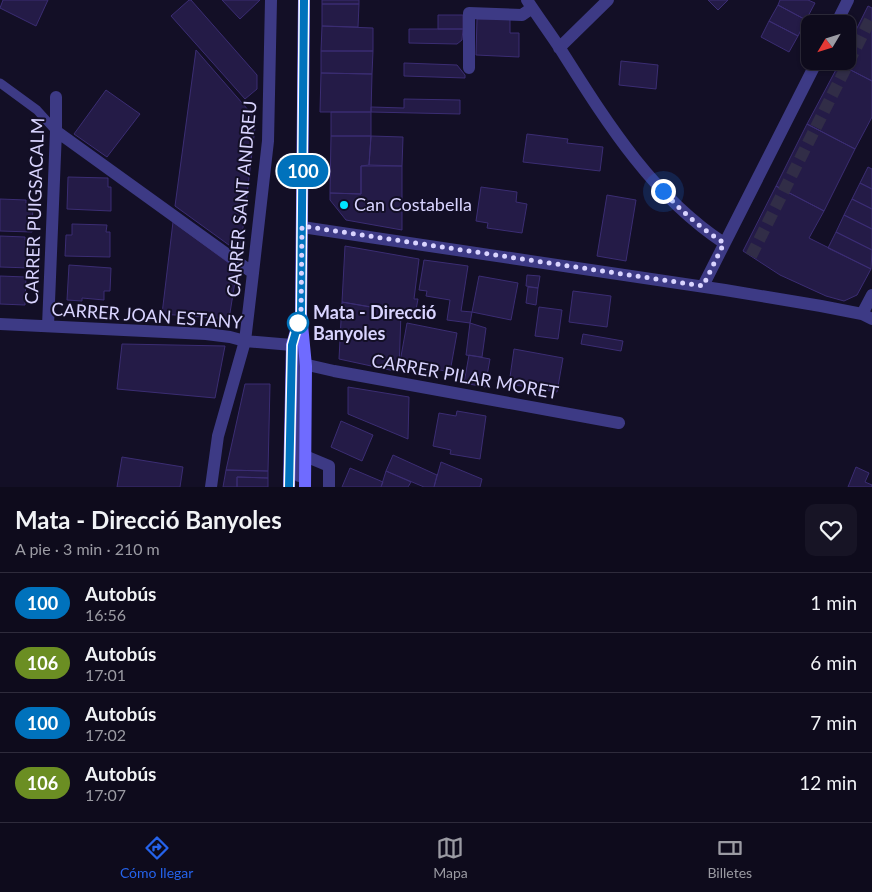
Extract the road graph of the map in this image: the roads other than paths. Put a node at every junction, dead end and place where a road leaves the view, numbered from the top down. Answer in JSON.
{"nodes":[{"id":1,"x":271,"y":0,"type":"edge"},
{"id":2,"x":304,"y":0,"type":"edge"},
{"id":3,"x":608,"y":0,"type":"edge"},
{"id":4,"x":848,"y":0,"type":"edge"},
{"id":5,"x":530,"y":4,"type":"edge"},
{"id":6,"x":840,"y":15,"type":"edge"},
{"id":7,"x":559,"y":48,"type":"junction"},
{"id":8,"x":469,"y":68,"type":"dead end"},
{"id":9,"x":812,"y":70,"type":"edge"},
{"id":10,"x":0,"y":83,"type":"edge"},
{"id":11,"x":56,"y":97,"type":"dead end"},
{"id":12,"x":56,"y":131,"type":"junction"},
{"id":13,"x":302,"y":226,"type":"junction"},
{"id":14,"x":724,"y":243,"type":"junction"},
{"id":15,"x":253,"y":273,"type":"junction"},
{"id":16,"x":703,"y":286,"type":"junction"},
{"id":17,"x":872,"y":295,"type":"edge"},
{"id":18,"x":301,"y":314,"type":"junction"},
{"id":19,"x":867,"y":316,"type":"edge"},
{"id":20,"x":0,"y":324,"type":"edge"},
{"id":21,"x":48,"y":326,"type":"junction"},
{"id":22,"x":244,"y":341,"type":"junction"},
{"id":23,"x":292,"y":345,"type":"junction"},
{"id":24,"x":302,"y":365,"type":"junction"},
{"id":25,"x":619,"y":423,"type":"dead end"},
{"id":26,"x":305,"y":456,"type":"junction"},
{"id":27,"x":211,"y":487,"type":"edge"},
{"id":28,"x":289,"y":487,"type":"edge"},
{"id":29,"x":300,"y":487,"type":"edge"},
{"id":30,"x":305,"y":487,"type":"edge"},
{"id":31,"x":329,"y":487,"type":"edge"}],
"edges":[{"from":1,"to":15,"type":"street","name":"CARRER SANT ANDREU"},
{"from":2,"to":13,"type":"main road"},
{"from":3,"to":7,"type":"street"},
{"from":4,"to":6,"type":"street"},
{"from":5,"to":7,"type":"street"},
{"from":5,"to":8,"type":"street"},
{"from":7,"to":14,"type":"street"},
{"from":9,"to":14,"type":"street"},
{"from":10,"to":12,"type":"lane"},
{"from":11,"to":12,"type":"street","name":"CARRER PUIGSACALM"},
{"from":12,"to":15,"type":"street"},
{"from":12,"to":21,"type":"street","name":"CARRER PUIGSACALM"},
{"from":13,"to":16,"type":"street"},
{"from":13,"to":18,"type":"main road"},
{"from":14,"to":16,"type":"street"},
{"from":15,"to":22,"type":"street","name":"CARRER SANT ANDREU"},
{"from":16,"to":19,"type":"street"},
{"from":17,"to":19,"type":"street"},
{"from":18,"to":23,"type":"main road"},
{"from":18,"to":24,"type":"main road"},
{"from":20,"to":21,"type":"street","name":"CARRER JOAN ESTANY"},
{"from":21,"to":22,"type":"street","name":"CARRER JOAN ESTANY"},
{"from":22,"to":23,"type":"street","name":"CARRER JOAN ESTANY"},
{"from":22,"to":27,"type":"street","name":"CARRER SANT ANDREU"},
{"from":23,"to":24,"type":"street"},
{"from":23,"to":28,"type":"main road"},
{"from":24,"to":25,"type":"street","name":"CARRER PILAR MORET"},
{"from":24,"to":26,"type":"main road"},
{"from":24,"to":29,"type":"street"},
{"from":26,"to":30,"type":"main road"},
{"from":26,"to":31,"type":"street"}]}
